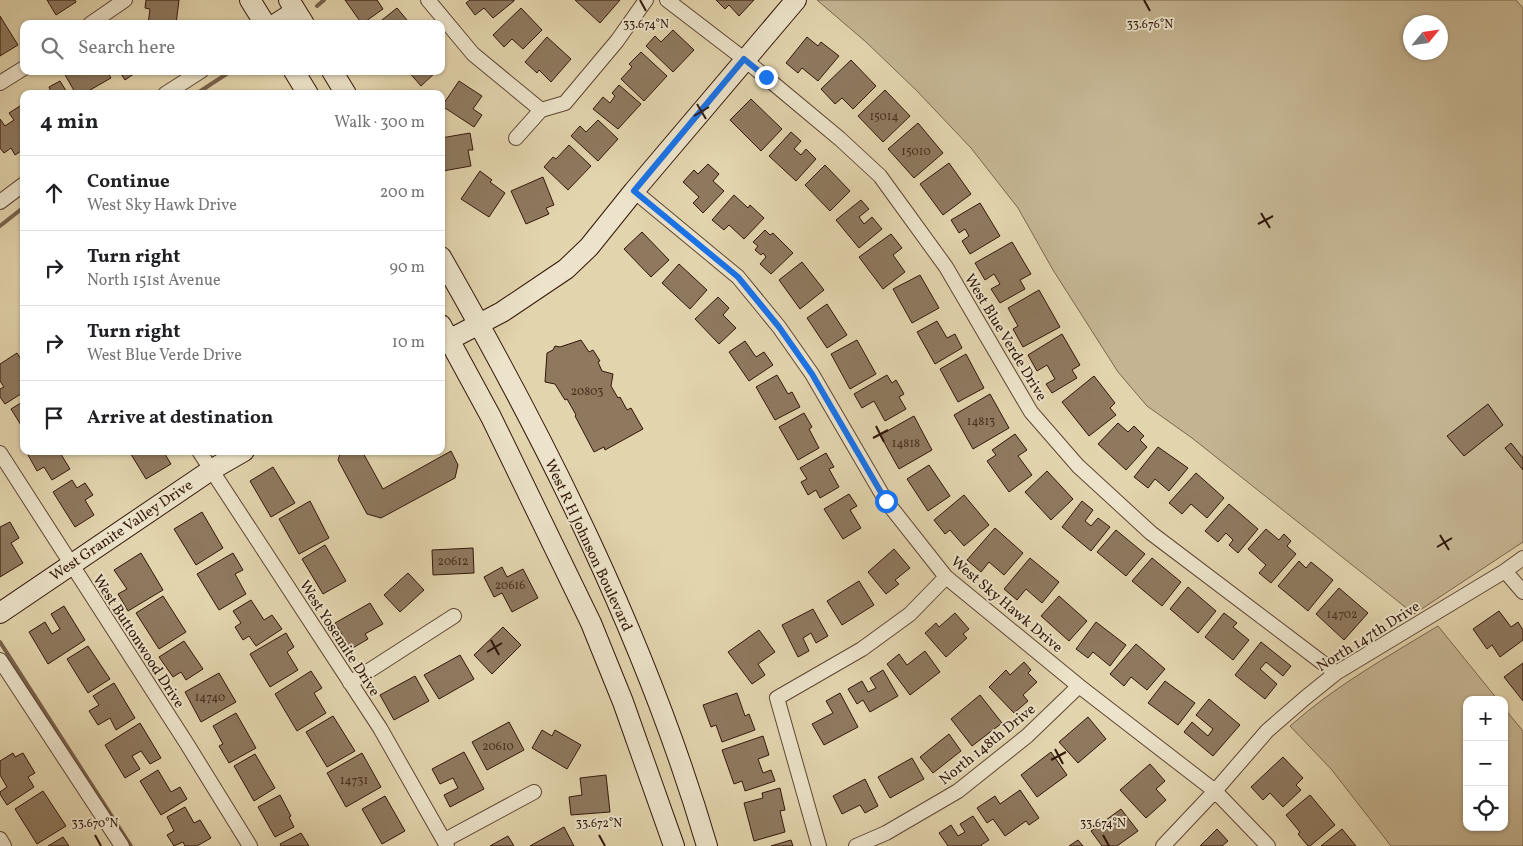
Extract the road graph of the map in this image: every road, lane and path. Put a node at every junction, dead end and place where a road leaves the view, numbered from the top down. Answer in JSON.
{"nodes":[{"id":1,"x":125,"y":0,"type":"edge"},
{"id":2,"x":250,"y":0,"type":"edge"},
{"id":3,"x":428,"y":0,"type":"edge"},
{"id":4,"x":646,"y":0,"type":"edge"},
{"id":5,"x":667,"y":0,"type":"edge"},
{"id":6,"x":796,"y":0,"type":"edge"},
{"id":7,"x":296,"y":12,"type":"edge"},
{"id":8,"x":96,"y":20,"type":"edge"},
{"id":9,"x":262,"y":20,"type":"edge"},
{"id":10,"x":283,"y":20,"type":"edge"},
{"id":11,"x":744,"y":59,"type":"junction"},
{"id":12,"x":20,"y":71,"type":"edge"},
{"id":13,"x":195,"y":75,"type":"edge"},
{"id":14,"x":296,"y":75,"type":"edge"},
{"id":15,"x":334,"y":75,"type":"edge"},
{"id":16,"x":0,"y":84,"type":"edge"},
{"id":17,"x":171,"y":90,"type":"edge"},
{"id":18,"x":306,"y":90,"type":"edge"},
{"id":19,"x":344,"y":90,"type":"edge"},
{"id":20,"x":541,"y":110,"type":"junction"},
{"id":21,"x":516,"y":138,"type":"dead end"},
{"id":22,"x":20,"y":187,"type":"edge"},
{"id":23,"x":634,"y":191,"type":"junction"},
{"id":24,"x":0,"y":202,"type":"edge"},
{"id":25,"x":445,"y":279,"type":"edge"},
{"id":26,"x":455,"y":333,"type":"edge"},
{"id":27,"x":0,"y":454,"type":"edge"},
{"id":28,"x":202,"y":455,"type":"edge"},
{"id":29,"x":237,"y":455,"type":"edge"},
{"id":30,"x":211,"y":470,"type":"junction"},
{"id":31,"x":1523,"y":558,"type":"edge"},
{"id":32,"x":70,"y":564,"type":"junction"},
{"id":33,"x":1505,"y":571,"type":"junction"},
{"id":34,"x":946,"y":577,"type":"junction"},
{"id":35,"x":1523,"y":592,"type":"edge"},
{"id":36,"x":0,"y":613,"type":"edge"},
{"id":37,"x":454,"y":616,"type":"dead end"},
{"id":38,"x":0,"y":660,"type":"edge"},
{"id":39,"x":1336,"y":673,"type":"junction"},
{"id":40,"x":350,"y":682,"type":"junction"},
{"id":41,"x":1079,"y":686,"type":"junction"},
{"id":42,"x":1215,"y":791,"type":"junction"},
{"id":43,"x":534,"y":792,"type":"dead end"},
{"id":44,"x":0,"y":839,"type":"edge"},
{"id":45,"x":446,"y":843,"type":"edge"},
{"id":46,"x":4,"y":846,"type":"edge"},
{"id":47,"x":122,"y":846,"type":"edge"},
{"id":48,"x":250,"y":846,"type":"edge"},
{"id":49,"x":674,"y":846,"type":"edge"},
{"id":50,"x":707,"y":846,"type":"edge"},
{"id":51,"x":819,"y":846,"type":"edge"},
{"id":52,"x":856,"y":846,"type":"edge"},
{"id":53,"x":1163,"y":846,"type":"edge"},
{"id":54,"x":1268,"y":846,"type":"edge"}],
"edges":[{"from":1,"to":8,"type":"street"},
{"from":2,"to":9,"type":"main road"},
{"from":3,"to":20,"type":"street"},
{"from":4,"to":20,"type":"street"},
{"from":5,"to":11,"type":"street","name":"West Blue Verde Drive"},
{"from":6,"to":11,"type":"main road"},
{"from":7,"to":10,"type":"main road"},
{"from":11,"to":23,"type":"main road"},
{"from":11,"to":39,"type":"street","name":"West Blue Verde Drive"},
{"from":12,"to":16,"type":"street"},
{"from":13,"to":17,"type":"street"},
{"from":14,"to":18,"type":"main road"},
{"from":15,"to":19,"type":"main road"},
{"from":20,"to":21,"type":"street"},
{"from":22,"to":24,"type":"street"},
{"from":23,"to":26,"type":"main road"},
{"from":23,"to":34,"type":"street","name":"West Sky Hawk Drive"},
{"from":25,"to":26,"type":"main road","name":"West R H Johnson Boulevard"},
{"from":26,"to":49,"type":"main road","name":"West R H Johnson Boulevard"},
{"from":26,"to":50,"type":"main road","name":"West R H Johnson Boulevard"},
{"from":27,"to":32,"type":"street","name":"West Buttonwood Drive"},
{"from":28,"to":30,"type":"street","name":"West Yosemite Drive"},
{"from":29,"to":30,"type":"main road","name":"West Granite Valley Drive"},
{"from":30,"to":32,"type":"main road","name":"West Granite Valley Drive"},
{"from":30,"to":40,"type":"street","name":"West Yosemite Drive"},
{"from":31,"to":33,"type":"street","name":"North 147th Drive"},
{"from":32,"to":36,"type":"main road","name":"West Granite Valley Drive"},
{"from":32,"to":48,"type":"street","name":"West Buttonwood Drive"},
{"from":33,"to":35,"type":"street"},
{"from":33,"to":39,"type":"street","name":"North 147th Drive"},
{"from":34,"to":41,"type":"street","name":"West Sky Hawk Drive"},
{"from":34,"to":51,"type":"street"},
{"from":37,"to":40,"type":"street"},
{"from":38,"to":47,"type":"street"},
{"from":39,"to":42,"type":"street","name":"North 147th Drive"},
{"from":40,"to":45,"type":"street","name":"West Yosemite Drive"},
{"from":41,"to":42,"type":"street","name":"West Sky Hawk Drive"},
{"from":41,"to":52,"type":"street","name":"North 148th Drive"},
{"from":42,"to":53,"type":"street","name":"North 147th Drive"},
{"from":42,"to":54,"type":"street","name":"West Sky Hawk Drive"},
{"from":43,"to":45,"type":"street"},
{"from":44,"to":46,"type":"street"}]}
